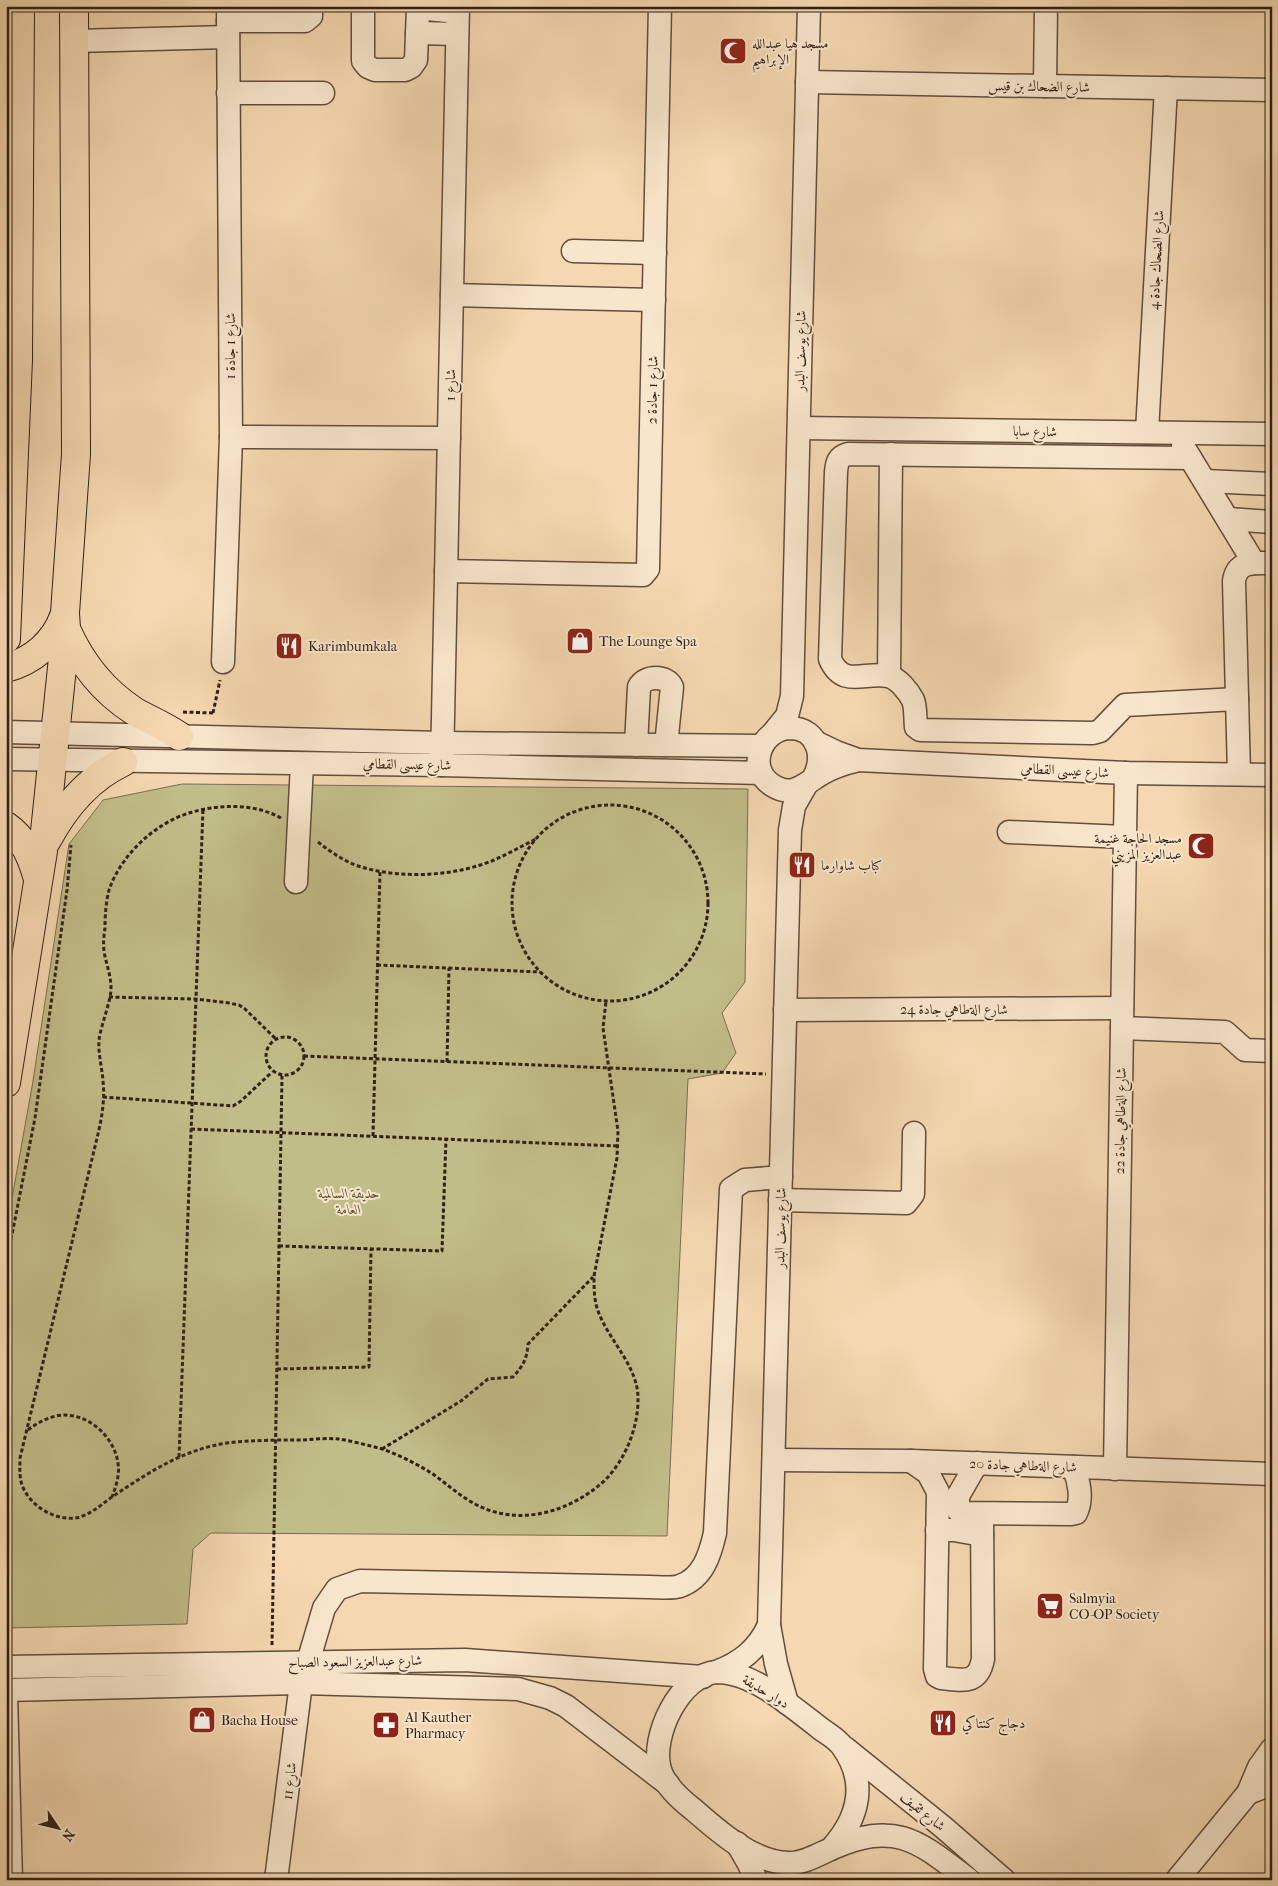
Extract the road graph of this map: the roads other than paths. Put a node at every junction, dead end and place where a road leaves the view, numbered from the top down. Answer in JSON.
{"nodes":[{"id":1,"x":20,"y":6,"type":"edge"},
{"id":2,"x":30,"y":6,"type":"edge"},
{"id":3,"x":74,"y":6,"type":"edge"},
{"id":4,"x":311,"y":6,"type":"edge"},
{"id":5,"x":363,"y":6,"type":"edge"},
{"id":6,"x":660,"y":6,"type":"edge"},
{"id":7,"x":809,"y":6,"type":"edge"},
{"id":8,"x":1046,"y":6,"type":"edge"},
{"id":9,"x":418,"y":7,"type":"edge"},
{"id":10,"x":457,"y":17,"type":"edge"},
{"id":11,"x":228,"y":21,"type":"edge"},
{"id":12,"x":417,"y":33,"type":"junction"},
{"id":13,"x":75,"y":41,"type":"junction"},
{"id":14,"x":807,"y":82,"type":"junction"},
{"id":15,"x":20,"y":83,"type":"junction"},
{"id":16,"x":1045,"y":86,"type":"junction"},
{"id":17,"x":1166,"y":88,"type":"junction"},
{"id":18,"x":1272,"y":90,"type":"edge"},
{"id":19,"x":228,"y":93,"type":"junction"},
{"id":20,"x":323,"y":93,"type":"dead end"},
{"id":21,"x":573,"y":251,"type":"dead end"},
{"id":22,"x":654,"y":253,"type":"junction"},
{"id":23,"x":452,"y":295,"type":"junction"},
{"id":24,"x":654,"y":300,"type":"junction"},
{"id":25,"x":798,"y":428,"type":"junction"},
{"id":26,"x":1147,"y":432,"type":"junction"},
{"id":27,"x":1175,"y":433,"type":"junction"},
{"id":28,"x":1272,"y":434,"type":"edge"},
{"id":29,"x":231,"y":437,"type":"junction"},
{"id":30,"x":449,"y":438,"type":"junction"},
{"id":31,"x":891,"y":454,"type":"junction"},
{"id":32,"x":1190,"y":458,"type":"junction"},
{"id":33,"x":1204,"y":481,"type":"junction"},
{"id":34,"x":1272,"y":484,"type":"edge"},
{"id":35,"x":1228,"y":519,"type":"junction"},
{"id":36,"x":1272,"y":522,"type":"edge"},
{"id":37,"x":1263,"y":563,"type":"edge"},
{"id":38,"x":446,"y":571,"type":"junction"},
{"id":39,"x":59,"y":628,"type":"junction"},
{"id":40,"x":6,"y":639,"type":"edge"},
{"id":41,"x":224,"y":662,"type":"road end"},
{"id":42,"x":6,"y":668,"type":"edge"},
{"id":43,"x":889,"y":676,"type":"junction"},
{"id":44,"x":792,"y":696,"type":"junction"},
{"id":45,"x":1237,"y":699,"type":"junction"},
{"id":46,"x":6,"y":732,"type":"edge"},
{"id":47,"x":50,"y":732,"type":"junction"},
{"id":48,"x":179,"y":736,"type":"junction"},
{"id":49,"x":768,"y":739,"type":"junction"},
{"id":50,"x":812,"y":739,"type":"junction"},
{"id":51,"x":636,"y":745,"type":"junction"},
{"id":52,"x":666,"y":745,"type":"junction"},
{"id":53,"x":442,"y":754,"type":"junction"},
{"id":54,"x":6,"y":759,"type":"edge"},
{"id":55,"x":858,"y":760,"type":"junction"},
{"id":56,"x":46,"y":761,"type":"junction"},
{"id":57,"x":122,"y":762,"type":"junction"},
{"id":58,"x":302,"y":764,"type":"junction"},
{"id":59,"x":1126,"y":773,"type":"junction"},
{"id":60,"x":1239,"y":774,"type":"junction"},
{"id":61,"x":1272,"y":775,"type":"edge"},
{"id":62,"x":765,"y":777,"type":"junction"},
{"id":63,"x":810,"y":782,"type":"junction"},
{"id":64,"x":6,"y":826,"type":"edge"},
{"id":65,"x":790,"y":830,"type":"junction"},
{"id":66,"x":1009,"y":832,"type":"dead end"},
{"id":67,"x":1125,"y":837,"type":"junction"},
{"id":68,"x":38,"y":863,"type":"junction"},
{"id":69,"x":296,"y":882,"type":"dead end"},
{"id":70,"x":786,"y":1010,"type":"junction"},
{"id":71,"x":1122,"y":1018,"type":"junction"},
{"id":72,"x":1272,"y":1050,"type":"edge"},
{"id":73,"x":6,"y":1083,"type":"edge"},
{"id":74,"x":914,"y":1133,"type":"dead end"},
{"id":75,"x":781,"y":1177,"type":"junction"},
{"id":76,"x":780,"y":1200,"type":"junction"},
{"id":77,"x":774,"y":1460,"type":"junction"},
{"id":78,"x":911,"y":1461,"type":"junction"},
{"id":79,"x":977,"y":1463,"type":"junction"},
{"id":80,"x":1073,"y":1467,"type":"junction"},
{"id":81,"x":1115,"y":1469,"type":"junction"},
{"id":82,"x":1272,"y":1474,"type":"edge"},
{"id":83,"x":982,"y":1525,"type":"junction"},
{"id":84,"x":937,"y":1530,"type":"junction"},
{"id":85,"x":769,"y":1625,"type":"junction"},
{"id":86,"x":308,"y":1662,"type":"junction"},
{"id":87,"x":6,"y":1667,"type":"edge"},
{"id":88,"x":710,"y":1674,"type":"junction"},
{"id":89,"x":301,"y":1683,"type":"junction"},
{"id":90,"x":6,"y":1692,"type":"edge"},
{"id":91,"x":787,"y":1703,"type":"junction"},
{"id":92,"x":841,"y":1745,"type":"junction"},
{"id":93,"x":1272,"y":1749,"type":"edge"},
{"id":94,"x":1272,"y":1784,"type":"edge"},
{"id":95,"x":670,"y":1786,"type":"junction"},
{"id":96,"x":1248,"y":1793,"type":"junction"},
{"id":97,"x":737,"y":1843,"type":"junction"},
{"id":98,"x":831,"y":1849,"type":"junction"},
{"id":99,"x":791,"y":1871,"type":"edge"},
{"id":100,"x":11,"y":1880,"type":"edge"},
{"id":101,"x":276,"y":1880,"type":"edge"},
{"id":102,"x":756,"y":1880,"type":"edge"},
{"id":103,"x":969,"y":1880,"type":"edge"},
{"id":104,"x":1004,"y":1880,"type":"edge"},
{"id":105,"x":1177,"y":1880,"type":"edge"}],
"edges":[{"from":1,"to":15,"type":"main road"},
{"from":2,"to":15,"type":"main road"},
{"from":3,"to":13,"type":"main road"},
{"from":4,"to":11,"type":"street"},
{"from":5,"to":12,"type":"street"},
{"from":6,"to":22,"type":"street","name":"شارع 1 جادة 2"},
{"from":7,"to":14,"type":"street","name":"شارع يوسف البدر"},
{"from":8,"to":16,"type":"street"},
{"from":9,"to":10,"type":"street"},
{"from":9,"to":12,"type":"street"},
{"from":10,"to":12,"type":"street"},
{"from":10,"to":23,"type":"street","name":"شارع 1"},
{"from":11,"to":13,"type":"street"},
{"from":11,"to":19,"type":"street","name":"شارع 1 جادة 1"},
{"from":13,"to":39,"type":"main road"},
{"from":14,"to":16,"type":"street","name":"شارع الضحاك بن قيس"},
{"from":14,"to":25,"type":"street","name":"شارع يوسف البدر"},
{"from":15,"to":40,"type":"main road"},
{"from":16,"to":17,"type":"street","name":"شارع الضحاك بن قيس"},
{"from":17,"to":18,"type":"street","name":"شارع الضحاك بن قيس"},
{"from":17,"to":26,"type":"street","name":"شارع الضحاك جادة 4"},
{"from":19,"to":20,"type":"street"},
{"from":19,"to":29,"type":"street","name":"شارع 1 جادة 1"},
{"from":21,"to":22,"type":"street"},
{"from":22,"to":24,"type":"street","name":"شارع 1 جادة 2"},
{"from":23,"to":24,"type":"street"},
{"from":23,"to":30,"type":"street","name":"شارع 1"},
{"from":24,"to":38,"type":"street","name":"شارع 1 جادة 2"},
{"from":25,"to":26,"type":"street","name":"شارع سابا"},
{"from":25,"to":44,"type":"street","name":"شارع يوسف البدر"},
{"from":26,"to":27,"type":"street","name":"شارع سابا"},
{"from":27,"to":28,"type":"street","name":"شارع سابا"},
{"from":27,"to":32,"type":"street"},
{"from":29,"to":30,"type":"street"},
{"from":29,"to":41,"type":"street","name":"شارع 1 جادة 1"},
{"from":30,"to":38,"type":"street","name":"شارع 1"},
{"from":31,"to":32,"type":"street"},
{"from":31,"to":43,"type":"street"},
{"from":31,"to":43,"type":"street"},
{"from":32,"to":33,"type":"street"},
{"from":33,"to":34,"type":"street"},
{"from":33,"to":35,"type":"street"},
{"from":35,"to":36,"type":"street"},
{"from":35,"to":37,"type":"street"},
{"from":37,"to":45,"type":"street"},
{"from":38,"to":53,"type":"street","name":"شارع 1"},
{"from":39,"to":42,"type":"main road"},
{"from":39,"to":47,"type":"main road"},
{"from":39,"to":48,"type":"main road"},
{"from":43,"to":45,"type":"street"},
{"from":44,"to":49,"type":"street","name":"شارع يوسف البدر"},
{"from":44,"to":50,"type":"street","name":"شارع يوسف البدر"},
{"from":45,"to":60,"type":"street"},
{"from":46,"to":47,"type":"street","name":"شارع عيسى القطامي"},
{"from":47,"to":48,"type":"street","name":"شارع عيسى القطامي"},
{"from":47,"to":56,"type":"main road"},
{"from":48,"to":53,"type":"street","name":"شارع عيسى القطامي"},
{"from":49,"to":50,"type":"street"},
{"from":49,"to":52,"type":"street","name":"شارع عيسى القطامي"},
{"from":49,"to":62,"type":"street"},
{"from":50,"to":55,"type":"street","name":"شارع عيسى القطامي"},
{"from":50,"to":63,"type":"street"},
{"from":51,"to":52,"type":"street","name":"شارع عيسى القطامي"},
{"from":51,"to":52,"type":"street"},
{"from":51,"to":53,"type":"street","name":"شارع عيسى القطامي"},
{"from":53,"to":58,"type":"street","name":"شارع عيسى القطامي"},
{"from":53,"to":62,"type":"street","name":"شارع عيسى القطامي"},
{"from":54,"to":56,"type":"street","name":"شارع عيسى القطامي"},
{"from":55,"to":59,"type":"street","name":"شارع عيسى القطامي"},
{"from":55,"to":63,"type":"street","name":"شارع عيسى القطامي"},
{"from":56,"to":57,"type":"street","name":"شارع عيسى القطامي"},
{"from":56,"to":68,"type":"main road"},
{"from":57,"to":58,"type":"street","name":"شارع عيسى القطامي"},
{"from":57,"to":68,"type":"main road"},
{"from":58,"to":69,"type":"street"},
{"from":59,"to":60,"type":"street","name":"شارع عيسى القطامي"},
{"from":59,"to":67,"type":"street","name":"شارع الةطاهي جادة 22"},
{"from":60,"to":61,"type":"street","name":"شارع عيسى القطامي"},
{"from":62,"to":63,"type":"street"},
{"from":62,"to":65,"type":"street","name":"شارع يوسف البدر"},
{"from":63,"to":65,"type":"street","name":"شارع يوسف البدر"},
{"from":64,"to":68,"type":"main road"},
{"from":65,"to":70,"type":"street","name":"شارع يوسف البدر"},
{"from":66,"to":67,"type":"street"},
{"from":67,"to":71,"type":"street","name":"شارع الةطاهي جادة 22"},
{"from":68,"to":73,"type":"main road"},
{"from":70,"to":71,"type":"street","name":"شارع الةطاهي جادة 24"},
{"from":70,"to":75,"type":"street","name":"شارع يوسف البدر"},
{"from":71,"to":72,"type":"street","name":"شارع الةطاهي جادة 24"},
{"from":71,"to":81,"type":"street","name":"شارع الةطاهي جادة 22"},
{"from":74,"to":76,"type":"street"},
{"from":75,"to":76,"type":"street","name":"شارع يوسف البدر"},
{"from":75,"to":86,"type":"street"},
{"from":76,"to":77,"type":"street","name":"شارع يوسف البدر"},
{"from":77,"to":78,"type":"street","name":"شارع الةطاهي جادة 20"},
{"from":77,"to":85,"type":"street","name":"شارع يوسف البدر"},
{"from":78,"to":79,"type":"street","name":"شارع الةطاهي جادة 20"},
{"from":78,"to":84,"type":"street"},
{"from":79,"to":80,"type":"street","name":"شارع الةطاهي جادة 20"},
{"from":79,"to":83,"type":"street"},
{"from":80,"to":81,"type":"street","name":"شارع الةطاهي جادة 20"},
{"from":80,"to":83,"type":"street"},
{"from":81,"to":82,"type":"street","name":"شارع الةطاهي جادة 20"},
{"from":83,"to":84,"type":"street"},
{"from":83,"to":84,"type":"street"},
{"from":85,"to":88,"type":"street"},
{"from":85,"to":91,"type":"street","name":"شارع يوسف البدر"},
{"from":86,"to":87,"type":"street","name":"شارع عبدالعزيز السعود الصباح"},
{"from":86,"to":88,"type":"street","name":"شارع عبدالعزيز السعود الصباح"},
{"from":88,"to":91,"type":"street","name":"دوار حديقة"},
{"from":88,"to":95,"type":"street","name":"دوار حديقة"},
{"from":89,"to":90,"type":"street","name":"شارع عبدالعزيز السعود الصباح"},
{"from":89,"to":95,"type":"street","name":"شارع عبدالعزيز السعود الصباح"},
{"from":89,"to":101,"type":"street","name":"شارع 11"},
{"from":90,"to":100,"type":"street"},
{"from":91,"to":92,"type":"street","name":"دوار حديقة"},
{"from":92,"to":98,"type":"street","name":"دوار حديقة"},
{"from":92,"to":104,"type":"street","name":"شارع ثقيف"},
{"from":93,"to":96,"type":"street"},
{"from":94,"to":96,"type":"street"},
{"from":95,"to":97,"type":"street","name":"دوار حديقة"},
{"from":96,"to":105,"type":"street"},
{"from":97,"to":99,"type":"street","name":"دوار حديقة"},
{"from":97,"to":102,"type":"street"},
{"from":98,"to":99,"type":"street","name":"دوار حديقة"},
{"from":98,"to":103,"type":"street","name":"شارع ثقيف"}]}
